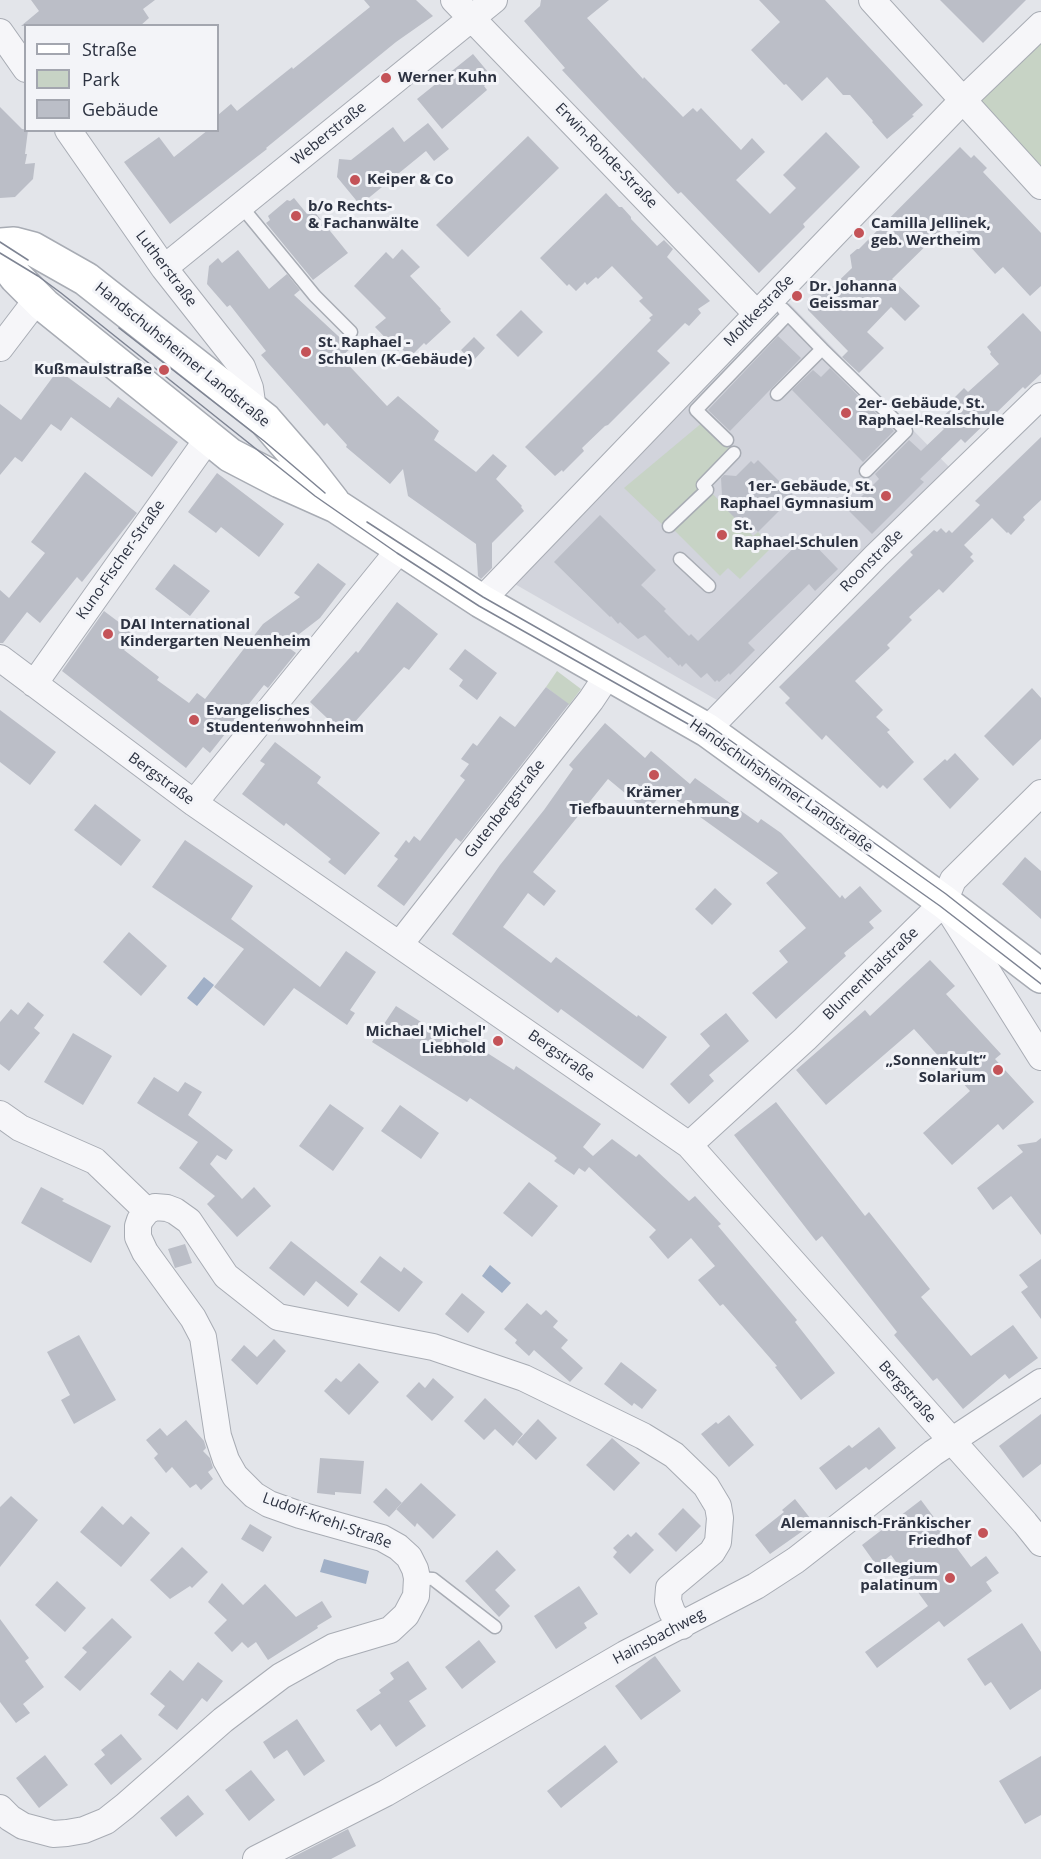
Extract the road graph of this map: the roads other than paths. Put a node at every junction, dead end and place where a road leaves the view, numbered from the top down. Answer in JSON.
{"nodes":[{"id":1,"x":494,"y":0,"type":"edge"},
{"id":2,"x":872,"y":0,"type":"edge"},
{"id":3,"x":463,"y":9,"type":"edge"},
{"id":4,"x":1041,"y":25,"type":"edge"},
{"id":5,"x":0,"y":32,"type":"edge"},
{"id":6,"x":24,"y":66,"type":"edge"},
{"id":7,"x":963,"y":100,"type":"junction"},
{"id":8,"x":69,"y":132,"type":"edge"},
{"id":9,"x":1041,"y":186,"type":"edge"},
{"id":10,"x":241,"y":206,"type":"junction"},
{"id":11,"x":0,"y":245,"type":"edge"},
{"id":12,"x":0,"y":256,"type":"edge"},
{"id":13,"x":164,"y":268,"type":"junction"},
{"id":14,"x":36,"y":297,"type":"junction"},
{"id":15,"x":772,"y":308,"type":"junction"},
{"id":16,"x":351,"y":332,"type":"dead end"},
{"id":17,"x":0,"y":348,"type":"edge"},
{"id":18,"x":822,"y":349,"type":"junction"},
{"id":19,"x":777,"y":394,"type":"dead end"},
{"id":20,"x":1041,"y":396,"type":"edge"},
{"id":21,"x":253,"y":410,"type":"junction"},
{"id":22,"x":209,"y":437,"type":"junction"},
{"id":23,"x":727,"y":440,"type":"dead end"},
{"id":24,"x":734,"y":453,"type":"dead end"},
{"id":25,"x":866,"y":471,"type":"dead end"},
{"id":26,"x":336,"y":506,"type":"junction"},
{"id":27,"x":669,"y":526,"type":"dead end"},
{"id":28,"x":400,"y":549,"type":"junction"},
{"id":29,"x":680,"y":559,"type":"dead end"},
{"id":30,"x":709,"y":586,"type":"dead end"},
{"id":31,"x":481,"y":601,"type":"junction"},
{"id":32,"x":0,"y":658,"type":"edge"},
{"id":33,"x":609,"y":673,"type":"junction"},
{"id":34,"x":34,"y":684,"type":"junction"},
{"id":35,"x":707,"y":730,"type":"junction"},
{"id":36,"x":1041,"y":794,"type":"edge"},
{"id":37,"x":194,"y":803,"type":"junction"},
{"id":38,"x":944,"y":902,"type":"junction"},
{"id":39,"x":400,"y":944,"type":"junction"},
{"id":40,"x":1041,"y":976,"type":"edge"},
{"id":41,"x":1041,"y":1056,"type":"edge"},
{"id":42,"x":0,"y":1114,"type":"edge"},
{"id":43,"x":688,"y":1145,"type":"junction"},
{"id":44,"x":147,"y":1211,"type":"junction"},
{"id":45,"x":1041,"y":1382,"type":"edge"},
{"id":46,"x":951,"y":1441,"type":"junction"},
{"id":47,"x":1041,"y":1543,"type":"edge"},
{"id":48,"x":417,"y":1578,"type":"junction"},
{"id":49,"x":682,"y":1626,"type":"junction"},
{"id":50,"x":495,"y":1627,"type":"dead end"},
{"id":51,"x":0,"y":1808,"type":"edge"},
{"id":52,"x":256,"y":1859,"type":"edge"}],
"edges":[{"from":1,"to":3,"type":"street","name":"Weberstraße"},
{"from":2,"to":7,"type":"street"},
{"from":3,"to":10,"type":"street","name":"Weberstraße"},
{"from":3,"to":15,"type":"street","name":"Erwin-Rohde-Straße"},
{"from":4,"to":7,"type":"street","name":"Moltkestraße"},
{"from":5,"to":6,"type":"street"},
{"from":7,"to":9,"type":"street"},
{"from":7,"to":15,"type":"street","name":"Moltkestraße"},
{"from":8,"to":13,"type":"street","name":"Lutherstraße"},
{"from":10,"to":13,"type":"street","name":"Weberstraße"},
{"from":10,"to":16,"type":"lane"},
{"from":11,"to":21,"type":"main road","name":"Handschuhsheimer Landstraße"},
{"from":12,"to":14,"type":"main road","name":"Handschuhsheimer Landstraße"},
{"from":13,"to":21,"type":"street","name":"Lutherstraße"},
{"from":14,"to":17,"type":"street"},
{"from":14,"to":22,"type":"main road","name":"Handschuhsheimer Landstraße"},
{"from":15,"to":18,"type":"lane"},
{"from":15,"to":23,"type":"lane"},
{"from":15,"to":31,"type":"street","name":"Moltkestraße"},
{"from":18,"to":19,"type":"lane"},
{"from":18,"to":25,"type":"lane"},
{"from":20,"to":35,"type":"street","name":"Roonstraße"},
{"from":21,"to":26,"type":"main road","name":"Handschuhsheimer Landstraße"},
{"from":22,"to":26,"type":"main road","name":"Handschuhsheimer Landstraße"},
{"from":22,"to":34,"type":"street","name":"Kuno-Fischer-Straße"},
{"from":24,"to":27,"type":"lane"},
{"from":26,"to":28,"type":"main road","name":"Handschuhsheimer Landstraße"},
{"from":28,"to":31,"type":"main road","name":"Handschuhsheimer Landstraße"},
{"from":28,"to":37,"type":"street"},
{"from":29,"to":30,"type":"lane"},
{"from":31,"to":33,"type":"main road","name":"Handschuhsheimer Landstraße"},
{"from":32,"to":34,"type":"street","name":"Bergstraße"},
{"from":33,"to":35,"type":"main road","name":"Handschuhsheimer Landstraße"},
{"from":33,"to":39,"type":"street","name":"Gutenbergstraße"},
{"from":34,"to":37,"type":"street","name":"Bergstraße"},
{"from":35,"to":38,"type":"main road","name":"Handschuhsheimer Landstraße"},
{"from":36,"to":38,"type":"street","name":"Blumenthalstraße"},
{"from":37,"to":39,"type":"street","name":"Bergstraße"},
{"from":38,"to":40,"type":"main road"},
{"from":38,"to":41,"type":"street","name":"Handschuhsheimer Landstraße"},
{"from":38,"to":43,"type":"street","name":"Blumenthalstraße"},
{"from":39,"to":43,"type":"street","name":"Bergstraße"},
{"from":42,"to":44,"type":"street"},
{"from":43,"to":46,"type":"street","name":"Bergstraße"},
{"from":44,"to":48,"type":"street","name":"Ludolf-Krehl-Straße"},
{"from":44,"to":49,"type":"street"},
{"from":45,"to":46,"type":"street","name":"Hainsbachweg"},
{"from":46,"to":47,"type":"street","name":"Bergstraße"},
{"from":46,"to":49,"type":"street","name":"Hainsbachweg"},
{"from":48,"to":50,"type":"lane"},
{"from":48,"to":51,"type":"street"},
{"from":49,"to":52,"type":"street","name":"Hainsbachweg"}]}
